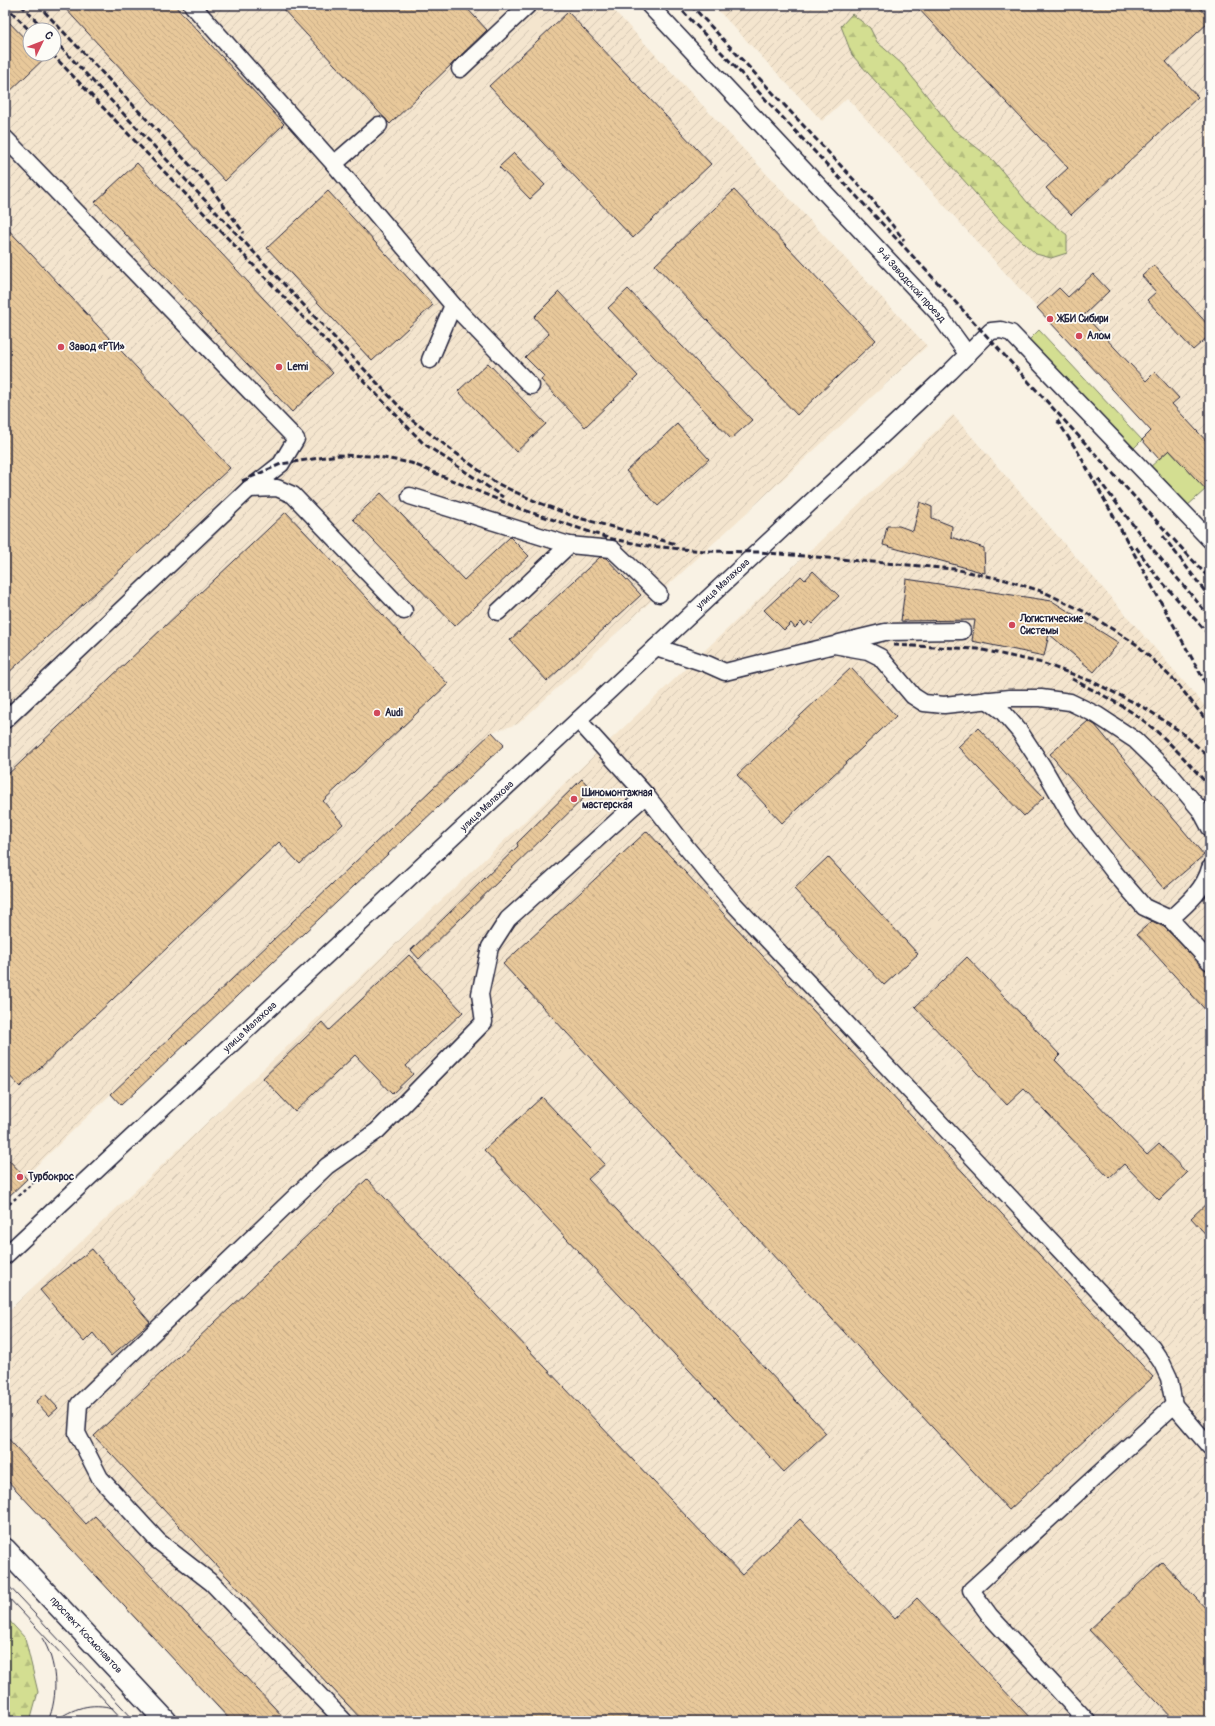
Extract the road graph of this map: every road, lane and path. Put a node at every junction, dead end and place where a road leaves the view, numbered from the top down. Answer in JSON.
{"nodes":[{"id":1,"x":192,"y":5,"type":"edge"},
{"id":2,"x":528,"y":5,"type":"edge"},
{"id":3,"x":649,"y":5,"type":"edge"},
{"id":4,"x":460,"y":69,"type":"dead end"},
{"id":5,"x":379,"y":125,"type":"dead end"},
{"id":6,"x":5,"y":138,"type":"edge"},
{"id":7,"x":334,"y":164,"type":"junction"},
{"id":8,"x":453,"y":305,"type":"junction"},
{"id":9,"x":968,"y":354,"type":"junction"},
{"id":10,"x":430,"y":360,"type":"dead end"},
{"id":11,"x":531,"y":386,"type":"dead end"},
{"id":12,"x":249,"y":490,"type":"junction"},
{"id":13,"x":410,"y":496,"type":"dead end"},
{"id":14,"x":1210,"y":540,"type":"edge"},
{"id":15,"x":569,"y":545,"type":"junction"},
{"id":16,"x":659,"y":594,"type":"dead end"},
{"id":17,"x":404,"y":611,"type":"dead end"},
{"id":18,"x":498,"y":612,"type":"dead end"},
{"id":19,"x":962,"y":631,"type":"dead end"},
{"id":20,"x":834,"y":645,"type":"junction"},
{"id":21,"x":656,"y":647,"type":"junction"},
{"id":22,"x":987,"y":700,"type":"junction"},
{"id":23,"x":5,"y":720,"type":"edge"},
{"id":24,"x":578,"y":720,"type":"junction"},
{"id":25,"x":646,"y":795,"type":"junction"},
{"id":26,"x":1210,"y":828,"type":"edge"},
{"id":27,"x":1210,"y":868,"type":"edge"},
{"id":28,"x":1170,"y":919,"type":"junction"},
{"id":29,"x":1210,"y":962,"type":"edge"},
{"id":30,"x":38,"y":1178,"type":"dead end"},
{"id":31,"x":5,"y":1208,"type":"edge"},
{"id":32,"x":5,"y":1256,"type":"edge"},
{"id":33,"x":1174,"y":1405,"type":"junction"},
{"id":34,"x":1210,"y":1446,"type":"edge"},
{"id":35,"x":5,"y":1549,"type":"edge"},
{"id":36,"x":166,"y":1721,"type":"edge"},
{"id":37,"x":344,"y":1721,"type":"edge"},
{"id":38,"x":1087,"y":1721,"type":"edge"}],
"edges":[{"from":1,"to":7,"type":"street"},
{"from":2,"to":4,"type":"street"},
{"from":3,"to":9,"type":"street","name":"9-й Заводской проезд"},
{"from":5,"to":7,"type":"street"},
{"from":6,"to":12,"type":"street"},
{"from":7,"to":8,"type":"street"},
{"from":8,"to":10,"type":"street"},
{"from":8,"to":11,"type":"street"},
{"from":9,"to":14,"type":"street"},
{"from":9,"to":21,"type":"street","name":"улица Малахова"},
{"from":12,"to":17,"type":"street"},
{"from":12,"to":23,"type":"street"},
{"from":13,"to":15,"type":"street"},
{"from":15,"to":16,"type":"street"},
{"from":15,"to":18,"type":"street"},
{"from":19,"to":20,"type":"street"},
{"from":20,"to":21,"type":"street"},
{"from":20,"to":22,"type":"street"},
{"from":21,"to":24,"type":"street","name":"улица Малахова"},
{"from":22,"to":26,"type":"street"},
{"from":22,"to":28,"type":"street"},
{"from":24,"to":25,"type":"street"},
{"from":24,"to":32,"type":"street","name":"улица Малахова"},
{"from":25,"to":33,"type":"street"},
{"from":25,"to":37,"type":"street"},
{"from":27,"to":28,"type":"street"},
{"from":28,"to":29,"type":"street"},
{"from":30,"to":31,"type":"path"},
{"from":33,"to":34,"type":"street"},
{"from":33,"to":38,"type":"street"},
{"from":35,"to":36,"type":"main road","name":"проспект Космонавтов"}]}
